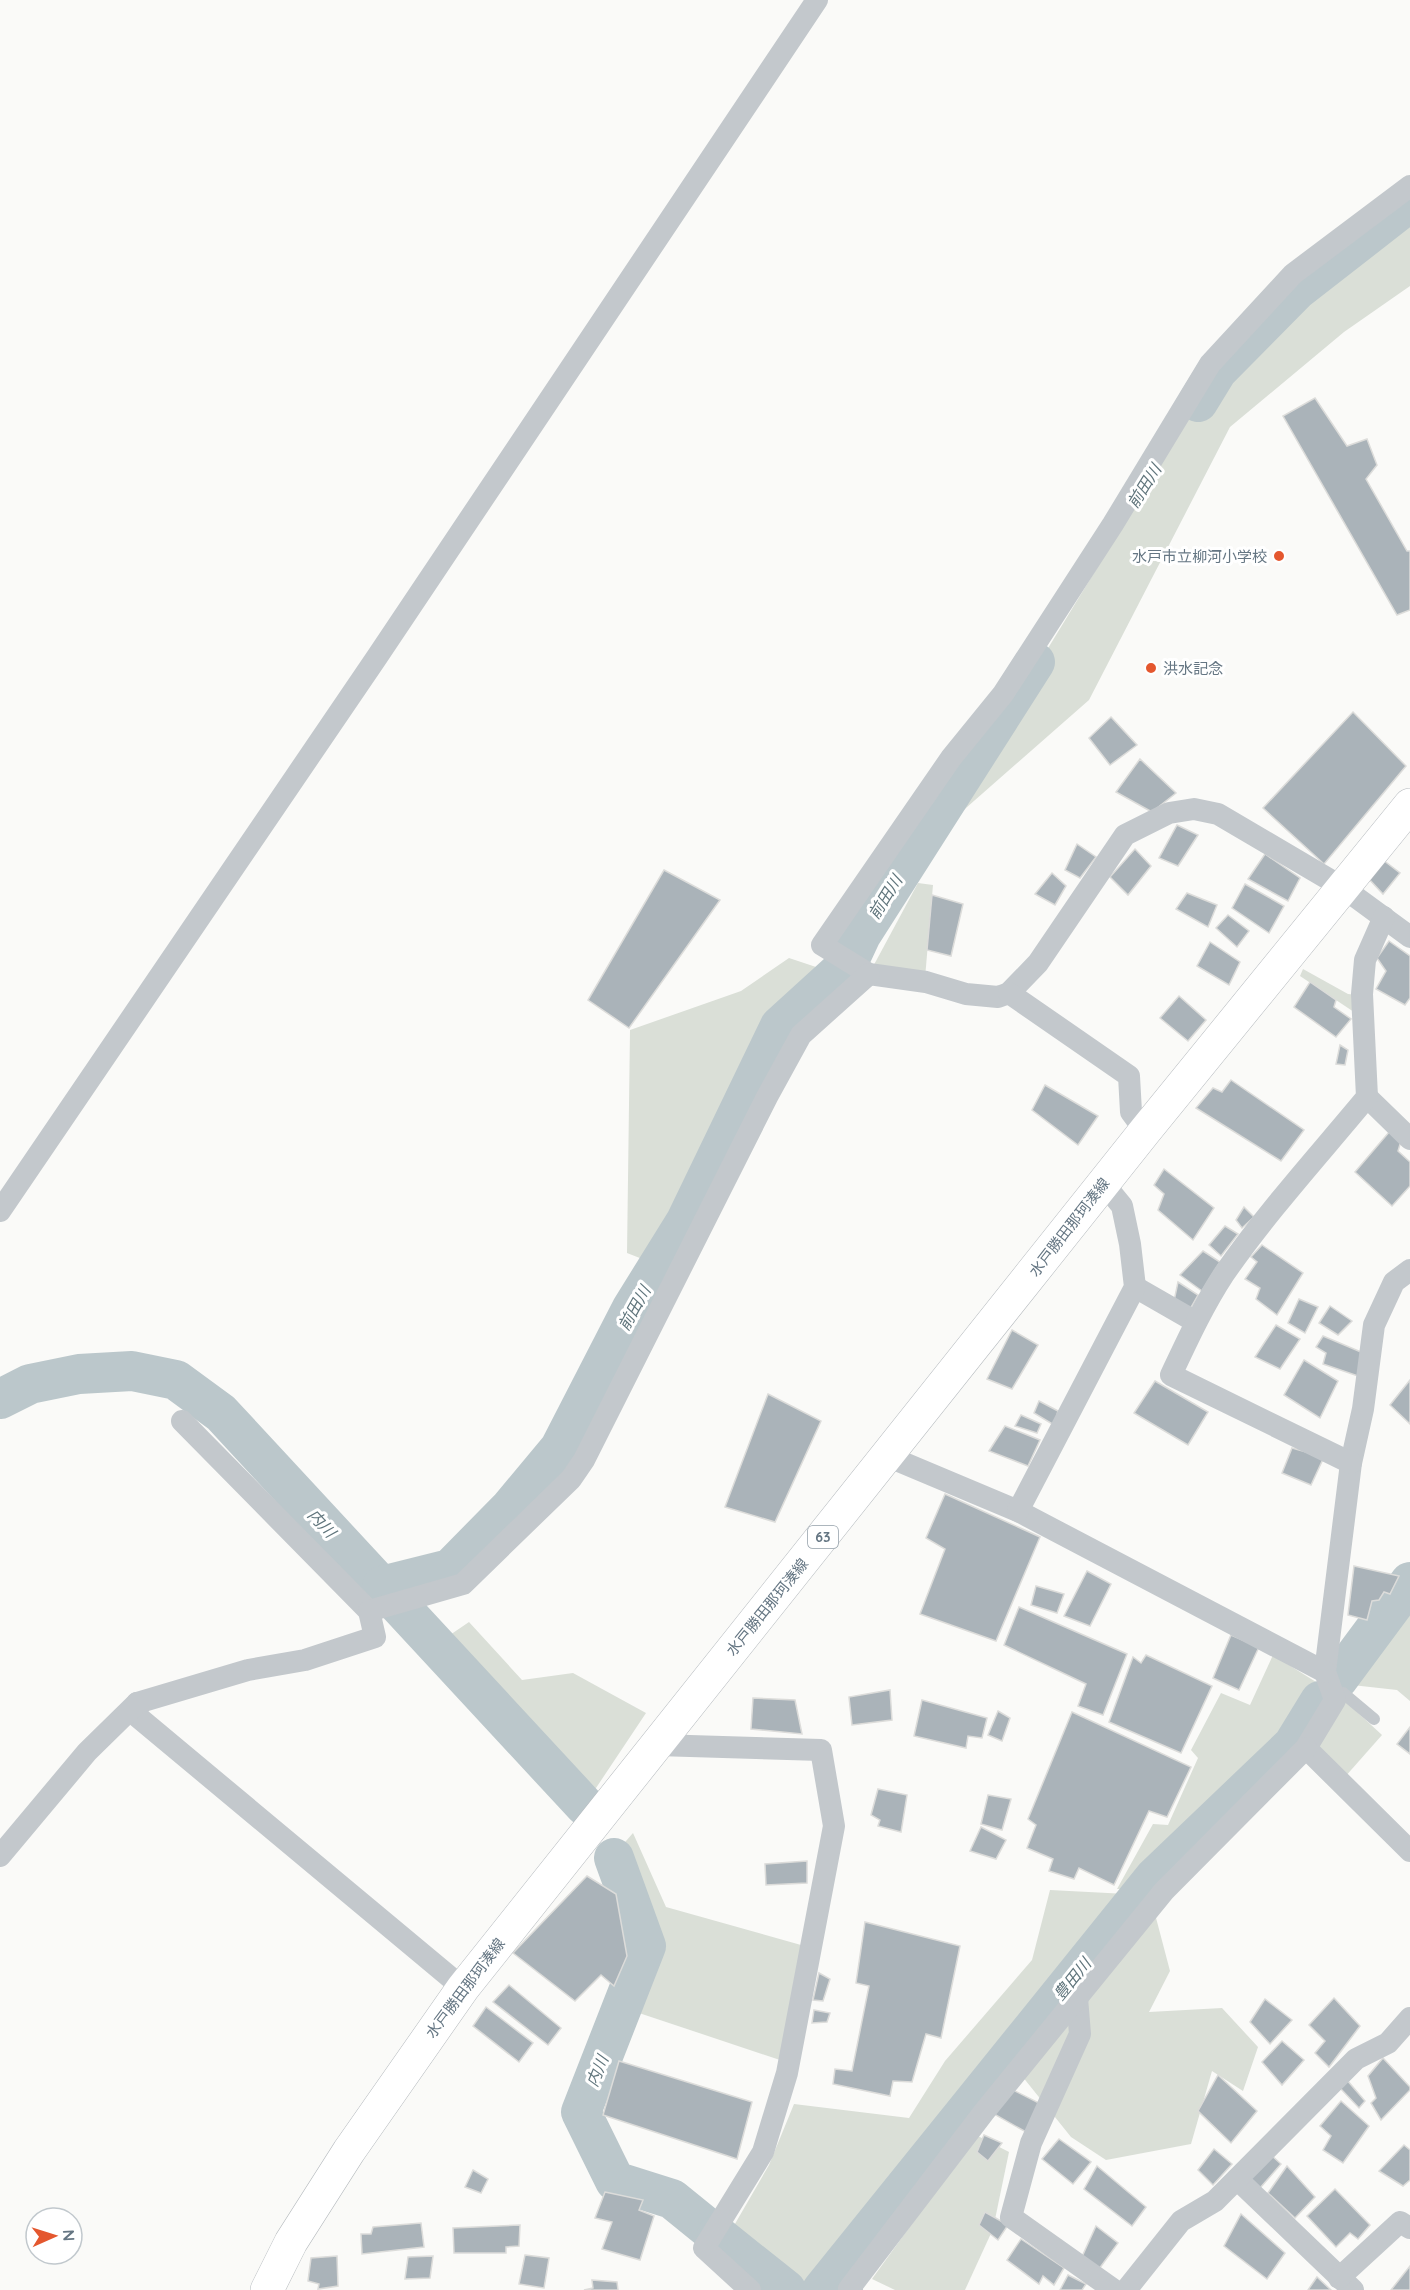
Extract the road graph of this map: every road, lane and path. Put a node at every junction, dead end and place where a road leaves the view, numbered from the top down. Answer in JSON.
{"nodes":[{"id":1,"x":817,"y":0,"type":"edge"},
{"id":2,"x":1410,"y":186,"type":"edge"},
{"id":3,"x":1410,"y":805,"type":"edge"},
{"id":4,"x":1342,"y":887,"type":"junction"},
{"id":5,"x":1384,"y":917,"type":"junction"},
{"id":6,"x":1410,"y":937,"type":"edge"},
{"id":7,"x":869,"y":974,"type":"junction"},
{"id":8,"x":1009,"y":993,"type":"junction"},
{"id":9,"x":1367,"y":1097,"type":"junction"},
{"id":10,"x":1145,"y":1131,"type":"junction"},
{"id":11,"x":1410,"y":1139,"type":"edge"},
{"id":12,"x":1104,"y":1184,"type":"junction"},
{"id":13,"x":0,"y":1211,"type":"edge"},
{"id":14,"x":1410,"y":1270,"type":"edge"},
{"id":15,"x":1135,"y":1287,"type":"junction"},
{"id":16,"x":1196,"y":1322,"type":"junction"},
{"id":17,"x":182,"y":1421,"type":"dead end"},
{"id":18,"x":887,"y":1456,"type":"junction"},
{"id":19,"x":1351,"y":1463,"type":"junction"},
{"id":20,"x":1018,"y":1511,"type":"junction"},
{"id":21,"x":376,"y":1609,"type":"junction"},
{"id":22,"x":1325,"y":1672,"type":"junction"},
{"id":23,"x":1334,"y":1695,"type":"junction"},
{"id":24,"x":136,"y":1703,"type":"junction"},
{"id":25,"x":1374,"y":1719,"type":"dead end"},
{"id":26,"x":657,"y":1745,"type":"junction"},
{"id":27,"x":1306,"y":1748,"type":"junction"},
{"id":28,"x":1410,"y":1851,"type":"edge"},
{"id":29,"x":0,"y":1856,"type":"edge"},
{"id":30,"x":463,"y":1988,"type":"junction"},
{"id":31,"x":1077,"y":1998,"type":"junction"},
{"id":32,"x":1410,"y":2018,"type":"edge"},
{"id":33,"x":1238,"y":2179,"type":"junction"},
{"id":34,"x":1410,"y":2228,"type":"edge"},
{"id":35,"x":1346,"y":2284,"type":"edge"},
{"id":36,"x":267,"y":2290,"type":"edge"},
{"id":37,"x":750,"y":2290,"type":"edge"},
{"id":38,"x":850,"y":2290,"type":"edge"},
{"id":39,"x":1114,"y":2290,"type":"edge"},
{"id":40,"x":1126,"y":2290,"type":"edge"}],
"edges":[{"from":1,"to":13,"type":"street"},
{"from":2,"to":7,"type":"street"},
{"from":3,"to":4,"type":"main road","name":"水戸勝田那珂湊線","number":"63"},
{"from":4,"to":5,"type":"street"},
{"from":4,"to":8,"type":"street"},
{"from":4,"to":10,"type":"main road","name":"水戸勝田那珂湊線","number":"63"},
{"from":5,"to":6,"type":"street"},
{"from":5,"to":9,"type":"street"},
{"from":7,"to":8,"type":"street"},
{"from":7,"to":21,"type":"street"},
{"from":8,"to":10,"type":"street"},
{"from":9,"to":11,"type":"street"},
{"from":9,"to":16,"type":"street"},
{"from":10,"to":12,"type":"main road","name":"水戸勝田那珂湊線","number":"63"},
{"from":12,"to":15,"type":"street"},
{"from":12,"to":18,"type":"main road","name":"水戸勝田那珂湊線","number":"63"},
{"from":14,"to":19,"type":"street"},
{"from":15,"to":16,"type":"street"},
{"from":15,"to":20,"type":"street"},
{"from":16,"to":19,"type":"street"},
{"from":17,"to":21,"type":"street"},
{"from":18,"to":20,"type":"street"},
{"from":18,"to":26,"type":"main road","name":"水戸勝田那珂湊線","number":"63"},
{"from":19,"to":22,"type":"street"},
{"from":20,"to":22,"type":"street"},
{"from":21,"to":24,"type":"street"},
{"from":22,"to":23,"type":"street"},
{"from":23,"to":25,"type":"lane"},
{"from":23,"to":27,"type":"street"},
{"from":24,"to":29,"type":"street"},
{"from":24,"to":30,"type":"street"},
{"from":26,"to":30,"type":"main road","name":"水戸勝田那珂湊線","number":"63"},
{"from":26,"to":37,"type":"street"},
{"from":27,"to":28,"type":"street"},
{"from":27,"to":31,"type":"street"},
{"from":30,"to":36,"type":"main road","name":"水戸勝田那珂湊線","number":"63"},
{"from":31,"to":38,"type":"street"},
{"from":31,"to":39,"type":"street"},
{"from":32,"to":33,"type":"street"},
{"from":33,"to":35,"type":"street"},
{"from":33,"to":40,"type":"street"},
{"from":34,"to":35,"type":"street"}]}
